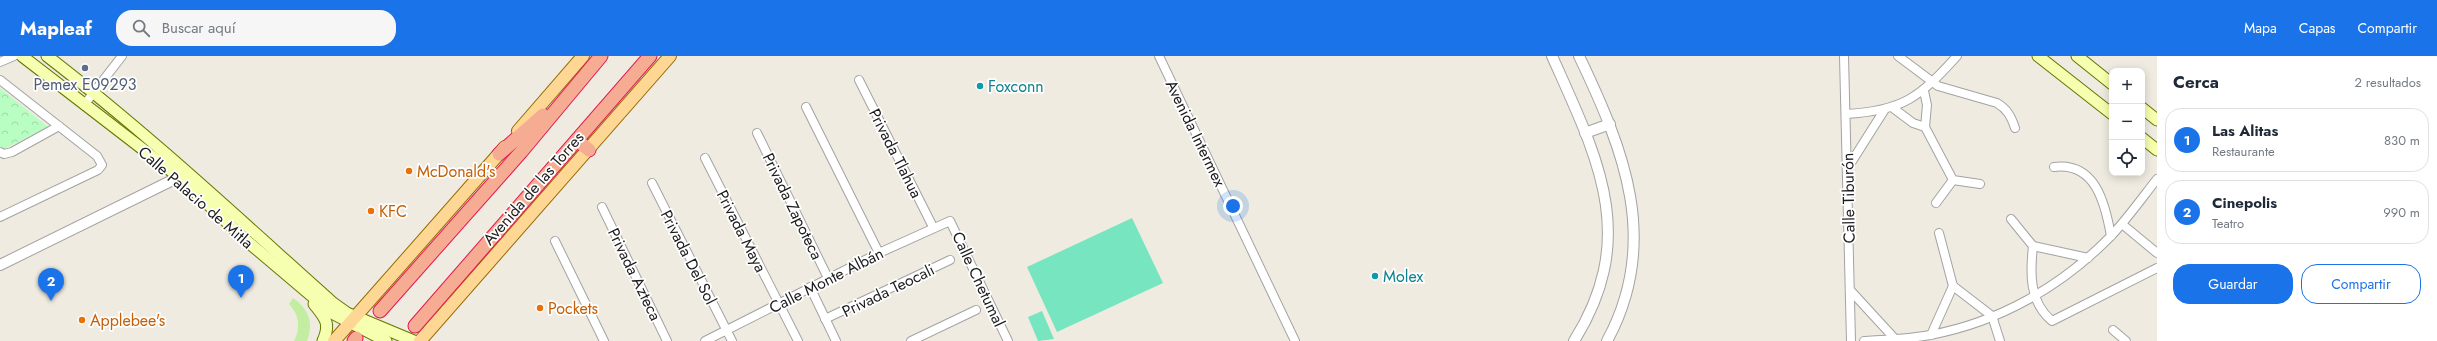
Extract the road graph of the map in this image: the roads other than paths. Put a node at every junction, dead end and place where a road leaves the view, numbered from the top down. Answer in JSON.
{"nodes":[{"id":1,"x":14,"y":56,"type":"edge"},
{"id":2,"x":22,"y":56,"type":"edge"},
{"id":3,"x":47,"y":56,"type":"edge"},
{"id":4,"x":122,"y":56,"type":"edge"},
{"id":5,"x":582,"y":56,"type":"edge"},
{"id":6,"x":601,"y":56,"type":"edge"},
{"id":7,"x":650,"y":56,"type":"edge"},
{"id":8,"x":670,"y":56,"type":"edge"},
{"id":9,"x":1159,"y":56,"type":"edge"},
{"id":10,"x":1552,"y":56,"type":"edge"},
{"id":11,"x":1579,"y":56,"type":"edge"},
{"id":12,"x":1844,"y":56,"type":"edge"},
{"id":13,"x":1898,"y":56,"type":"edge"},
{"id":14,"x":1957,"y":56,"type":"edge"},
{"id":15,"x":2038,"y":56,"type":"edge"},
{"id":16,"x":2077,"y":56,"type":"edge"},
{"id":17,"x":0,"y":62,"type":"edge"},
{"id":18,"x":0,"y":80,"type":"edge"},
{"id":19,"x":859,"y":80,"type":"dead end"},
{"id":20,"x":2109,"y":82,"type":"edge"},
{"id":21,"x":1932,"y":83,"type":"junction"},
{"id":22,"x":1924,"y":91,"type":"junction"},
{"id":23,"x":94,"y":92,"type":"junction"},
{"id":24,"x":570,"y":92,"type":"junction"},
{"id":25,"x":84,"y":104,"type":"junction"},
{"id":26,"x":806,"y":107,"type":"dead end"},
{"id":27,"x":1889,"y":109,"type":"junction"},
{"id":28,"x":2145,"y":110,"type":"edge"},
{"id":29,"x":2109,"y":112,"type":"edge"},
{"id":30,"x":1846,"y":114,"type":"junction"},
{"id":31,"x":2157,"y":120,"type":"edge"},
{"id":32,"x":1610,"y":124,"type":"junction"},
{"id":33,"x":58,"y":126,"type":"junction"},
{"id":34,"x":1925,"y":127,"type":"junction"},
{"id":35,"x":2015,"y":128,"type":"dead end"},
{"id":36,"x":757,"y":133,"type":"dead end"},
{"id":37,"x":1585,"y":133,"type":"junction"},
{"id":38,"x":577,"y":140,"type":"junction"},
{"id":39,"x":2144,"y":140,"type":"edge"},
{"id":40,"x":589,"y":150,"type":"junction"},
{"id":41,"x":2157,"y":150,"type":"edge"},
{"id":42,"x":0,"y":152,"type":"edge"},
{"id":43,"x":499,"y":154,"type":"junction"},
{"id":44,"x":705,"y":158,"type":"dead end"},
{"id":45,"x":2054,"y":167,"type":"dead end"},
{"id":46,"x":1847,"y":169,"type":"junction"},
{"id":47,"x":189,"y":172,"type":"junction"},
{"id":48,"x":179,"y":177,"type":"junction"},
{"id":49,"x":2157,"y":179,"type":"edge"},
{"id":50,"x":1953,"y":180,"type":"junction"},
{"id":51,"x":652,"y":183,"type":"dead end"},
{"id":52,"x":1980,"y":184,"type":"dead end"},
{"id":53,"x":1936,"y":203,"type":"dead end"},
{"id":54,"x":602,"y":207,"type":"dead end"},
{"id":55,"x":0,"y":218,"type":"edge"},
{"id":56,"x":2012,"y":219,"type":"dead end"},
{"id":57,"x":947,"y":221,"type":"joint"},
{"id":58,"x":2122,"y":224,"type":"junction"},
{"id":59,"x":932,"y":227,"type":"junction"},
{"id":60,"x":1939,"y":233,"type":"dead end"},
{"id":61,"x":2111,"y":236,"type":"junction"},
{"id":62,"x":555,"y":241,"type":"dead end"},
{"id":63,"x":2033,"y":246,"type":"junction"},
{"id":64,"x":879,"y":253,"type":"junction"},
{"id":65,"x":2157,"y":253,"type":"edge"},
{"id":66,"x":2088,"y":258,"type":"junction"},
{"id":67,"x":950,"y":260,"type":"dead end"},
{"id":68,"x":0,"y":265,"type":"edge"},
{"id":69,"x":2157,"y":268,"type":"edge"},
{"id":70,"x":828,"y":278,"type":"junction"},
{"id":71,"x":298,"y":285,"type":"junction"},
{"id":72,"x":1953,"y":286,"type":"junction"},
{"id":73,"x":810,"y":287,"type":"junction"},
{"id":74,"x":1850,"y":290,"type":"junction"},
{"id":75,"x":2036,"y":297,"type":"junction"},
{"id":76,"x":778,"y":304,"type":"junction"},
{"id":77,"x":976,"y":310,"type":"dead end"},
{"id":78,"x":380,"y":311,"type":"dead end"},
{"id":79,"x":1992,"y":316,"type":"junction"},
{"id":80,"x":825,"y":319,"type":"junction"},
{"id":81,"x":353,"y":320,"type":"junction"},
{"id":82,"x":415,"y":326,"type":"dead end"},
{"id":83,"x":727,"y":330,"type":"junction"},
{"id":84,"x":2113,"y":330,"type":"dead end"},
{"id":85,"x":1930,"y":335,"type":"junction"},
{"id":86,"x":1895,"y":339,"type":"junction"},
{"id":87,"x":323,"y":341,"type":"edge"},
{"id":88,"x":334,"y":341,"type":"edge"},
{"id":89,"x":386,"y":341,"type":"edge"},
{"id":90,"x":414,"y":341,"type":"edge"},
{"id":91,"x":420,"y":341,"type":"edge"},
{"id":92,"x":604,"y":341,"type":"edge"},
{"id":93,"x":667,"y":341,"type":"edge"},
{"id":94,"x":705,"y":341,"type":"edge"},
{"id":95,"x":732,"y":341,"type":"edge"},
{"id":96,"x":798,"y":341,"type":"edge"},
{"id":97,"x":836,"y":341,"type":"edge"},
{"id":98,"x":911,"y":341,"type":"edge"},
{"id":99,"x":1008,"y":341,"type":"edge"},
{"id":100,"x":1295,"y":341,"type":"edge"},
{"id":101,"x":1574,"y":341,"type":"edge"},
{"id":102,"x":1607,"y":341,"type":"edge"},
{"id":103,"x":1851,"y":341,"type":"edge"},
{"id":104,"x":1864,"y":341,"type":"edge"},
{"id":105,"x":2000,"y":341,"type":"edge"},
{"id":106,"x":2126,"y":341,"type":"edge"}],
"edges":[{"from":1,"to":17,"type":"street"},
{"from":2,"to":25,"type":"main road","name":"Calle Palacio de Mitla"},
{"from":3,"to":23,"type":"main road","name":"Calle Palacio de Mitla"},
{"from":4,"to":23,"type":"street"},
{"from":5,"to":43,"type":"main road"},
{"from":6,"to":24,"type":"highway","name":"Avenida de las Torres"},
{"from":7,"to":38,"type":"highway","name":"Avenida de las Torres"},
{"from":8,"to":40,"type":"main road","name":"Avenida de las Torres"},
{"from":9,"to":100,"type":"street","name":"Avenida Intermex"},
{"from":10,"to":37,"type":"street"},
{"from":11,"to":32,"type":"street"},
{"from":12,"to":30,"type":"street","name":"Calle Tiburón"},
{"from":13,"to":21,"type":"street"},
{"from":14,"to":21,"type":"street"},
{"from":15,"to":29,"type":"main road"},
{"from":16,"to":20,"type":"main road"},
{"from":18,"to":33,"type":"street"},
{"from":19,"to":59,"type":"street","name":"Privada Tlahua"},
{"from":21,"to":22,"type":"street"},
{"from":21,"to":35,"type":"street"},
{"from":22,"to":27,"type":"street"},
{"from":22,"to":34,"type":"street"},
{"from":23,"to":25,"type":"street"},
{"from":23,"to":47,"type":"main road","name":"Calle Palacio de Mitla"},
{"from":24,"to":43,"type":"highway"},
{"from":24,"to":78,"type":"highway","name":"Avenida de las Torres"},
{"from":25,"to":48,"type":"main road","name":"Calle Palacio de Mitla"},
{"from":26,"to":64,"type":"street"},
{"from":27,"to":30,"type":"street"},
{"from":27,"to":34,"type":"street"},
{"from":27,"to":46,"type":"street"},
{"from":28,"to":31,"type":"main road"},
{"from":30,"to":46,"type":"street","name":"Calle Tiburón"},
{"from":32,"to":37,"type":"street"},
{"from":32,"to":102,"type":"street"},
{"from":33,"to":42,"type":"street"},
{"from":33,"to":55,"type":"street"},
{"from":34,"to":50,"type":"street"},
{"from":36,"to":70,"type":"street","name":"Privada Zapoteca"},
{"from":37,"to":101,"type":"street"},
{"from":38,"to":40,"type":"highway"},
{"from":38,"to":82,"type":"highway","name":"Avenida de las Torres"},
{"from":39,"to":41,"type":"main road"},
{"from":40,"to":91,"type":"main road","name":"Avenida de las Torres"},
{"from":43,"to":81,"type":"main road"},
{"from":44,"to":76,"type":"street","name":"Privada Maya"},
{"from":45,"to":61,"type":"street"},
{"from":46,"to":74,"type":"street","name":"Calle Tiburón"},
{"from":47,"to":48,"type":"street"},
{"from":47,"to":81,"type":"main road","name":"Calle Palacio de Mitla"},
{"from":48,"to":68,"type":"street"},
{"from":48,"to":71,"type":"main road","name":"Calle Palacio de Mitla"},
{"from":49,"to":58,"type":"street"},
{"from":50,"to":52,"type":"street"},
{"from":50,"to":53,"type":"street"},
{"from":51,"to":83,"type":"street","name":"Privada Del Sol"},
{"from":54,"to":93,"type":"street","name":"Privada Azteca"},
{"from":56,"to":63,"type":"street"},
{"from":57,"to":59,"type":"street","name":"Calle Monte Albán"},
{"from":57,"to":99,"type":"street","name":"Calle Chetumal"},
{"from":58,"to":61,"type":"street"},
{"from":58,"to":65,"type":"street"},
{"from":59,"to":64,"type":"street","name":"Calle Monte Albán"},
{"from":60,"to":72,"type":"street"},
{"from":61,"to":66,"type":"street"},
{"from":62,"to":92,"type":"street"},
{"from":63,"to":66,"type":"street"},
{"from":63,"to":75,"type":"street"},
{"from":64,"to":70,"type":"street","name":"Calle Monte Albán"},
{"from":66,"to":75,"type":"street"},
{"from":67,"to":80,"type":"street","name":"Privada Teocali"},
{"from":69,"to":75,"type":"street"},
{"from":70,"to":73,"type":"street","name":"Calle Monte Albán"},
{"from":71,"to":81,"type":"main road","name":"Calle Palacio de Mitla"},
{"from":71,"to":87,"type":"main road"},
{"from":72,"to":79,"type":"street"},
{"from":72,"to":85,"type":"street"},
{"from":73,"to":76,"type":"street","name":"Calle Monte Albán"},
{"from":73,"to":80,"type":"street"},
{"from":74,"to":86,"type":"street"},
{"from":74,"to":103,"type":"street","name":"Calle Tiburón"},
{"from":75,"to":79,"type":"street"},
{"from":76,"to":83,"type":"street","name":"Calle Monte Albán"},
{"from":76,"to":96,"type":"street","name":"Privada Maya"},
{"from":77,"to":98,"type":"street"},
{"from":79,"to":85,"type":"street"},
{"from":79,"to":105,"type":"street"},
{"from":80,"to":97,"type":"street"},
{"from":81,"to":88,"type":"main road"},
{"from":81,"to":89,"type":"main road"},
{"from":81,"to":90,"type":"main road"},
{"from":83,"to":94,"type":"street","name":"Calle Monte Albán"},
{"from":83,"to":95,"type":"street","name":"Privada Del Sol"},
{"from":84,"to":106,"type":"street"},
{"from":85,"to":86,"type":"street"},
{"from":86,"to":104,"type":"street"}]}
